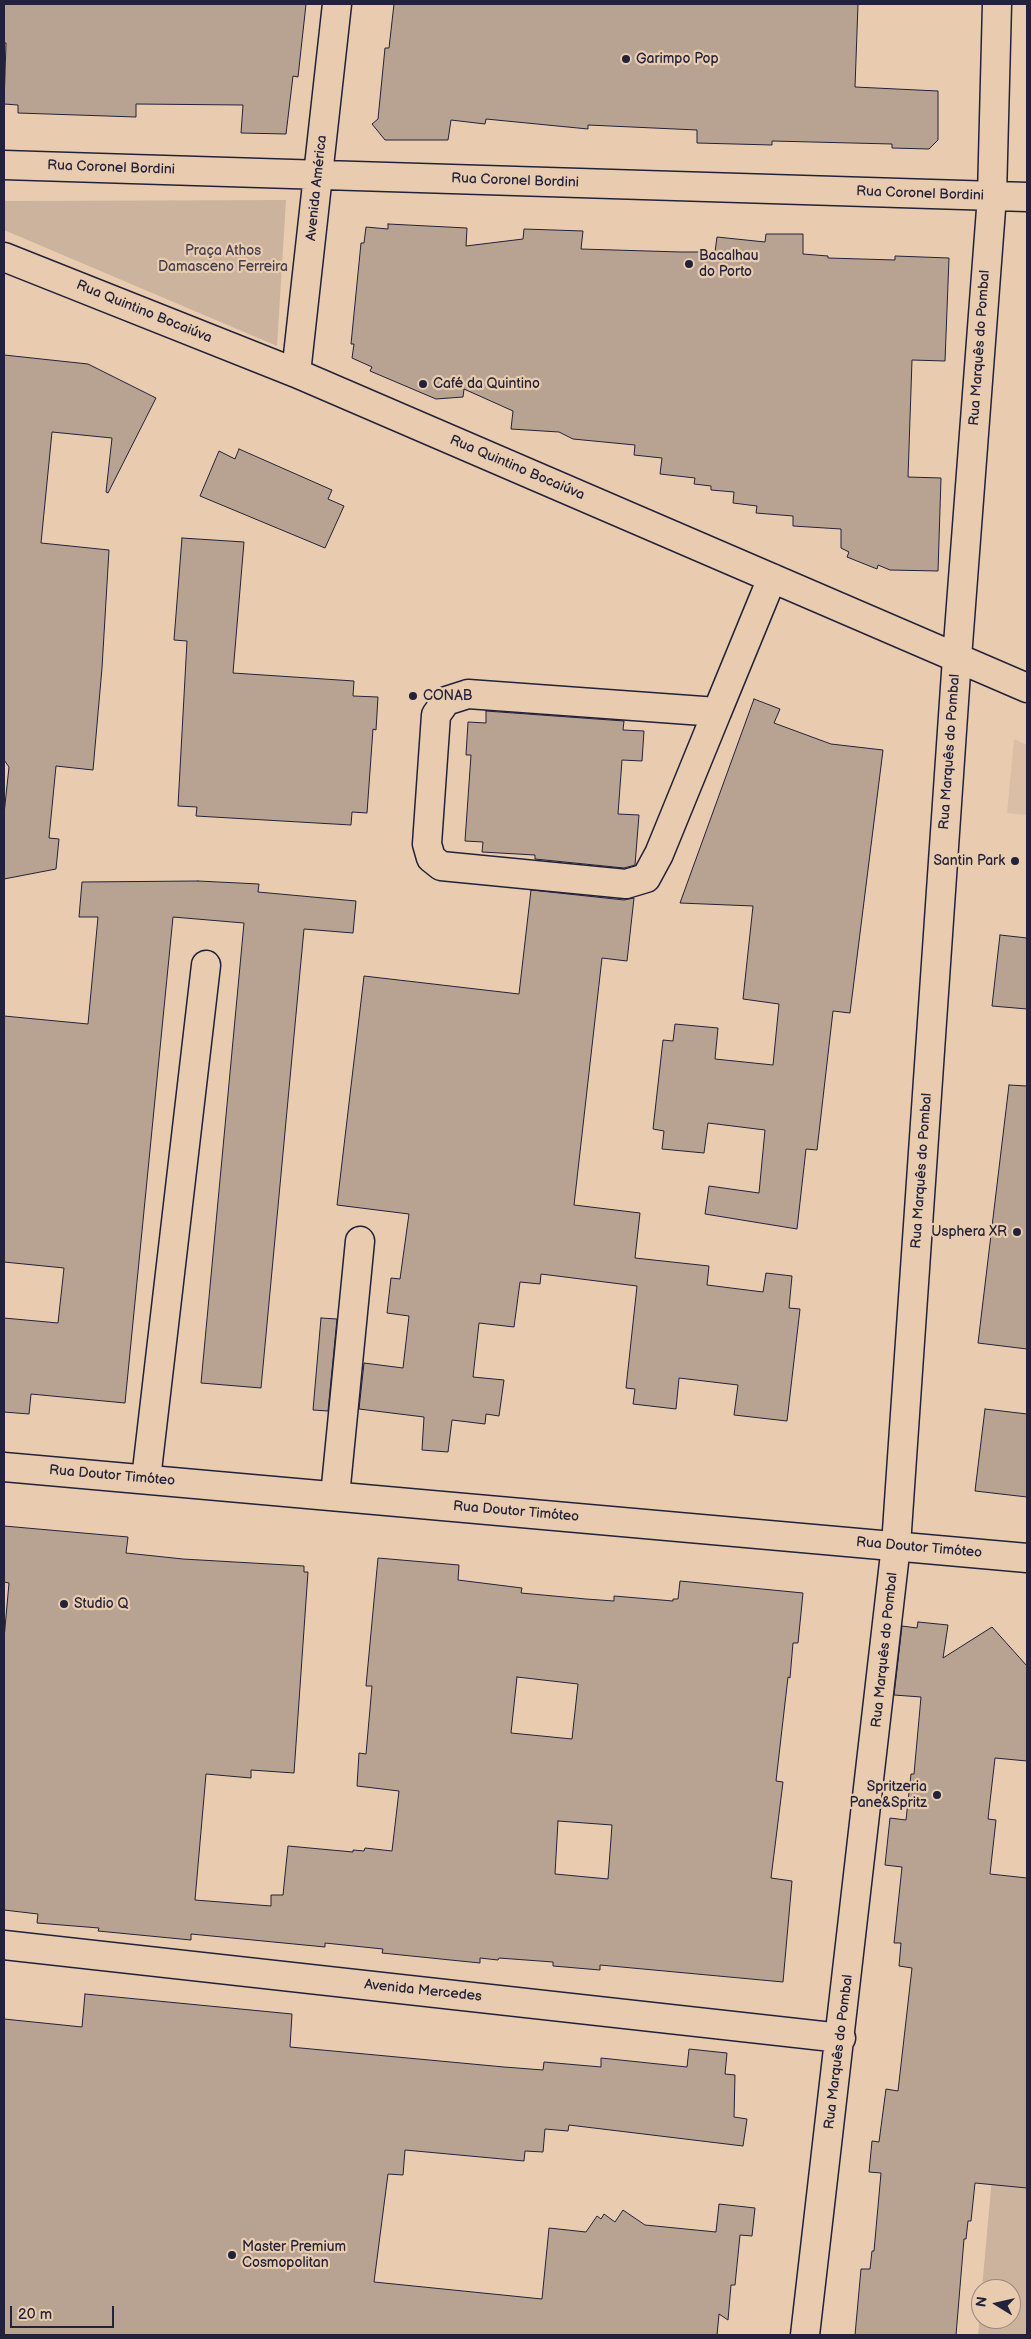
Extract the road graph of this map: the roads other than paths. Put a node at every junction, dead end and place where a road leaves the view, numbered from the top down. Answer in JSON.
{"nodes":[{"id":1,"x":337,"y":4,"type":"edge"},
{"id":2,"x":996,"y":4,"type":"edge"},
{"id":3,"x":4,"y":165,"type":"edge"},
{"id":4,"x":318,"y":175,"type":"junction"},
{"id":5,"x":992,"y":196,"type":"junction"},
{"id":6,"x":1027,"y":197,"type":"edge"},
{"id":7,"x":4,"y":257,"type":"edge"},
{"id":8,"x":296,"y":372,"type":"junction"},
{"id":9,"x":772,"y":578,"type":"junction"},
{"id":10,"x":957,"y":658,"type":"junction"},
{"id":11,"x":1027,"y":688,"type":"edge"},
{"id":12,"x":717,"y":712,"type":"junction"},
{"id":13,"x":206,"y":965,"type":"dead end"},
{"id":14,"x":360,"y":1241,"type":"dead end"},
{"id":15,"x":4,"y":1467,"type":"edge"},
{"id":16,"x":146,"y":1479,"type":"junction"},
{"id":17,"x":335,"y":1496,"type":"junction"},
{"id":18,"x":896,"y":1545,"type":"junction"},
{"id":19,"x":1027,"y":1558,"type":"edge"},
{"id":20,"x":4,"y":1945,"type":"edge"},
{"id":21,"x":841,"y":2038,"type":"junction"},
{"id":22,"x":805,"y":2335,"type":"edge"}],
"edges":[{"from":1,"to":4,"type":"street","name":"Avenida América"},
{"from":2,"to":5,"type":"street","name":"Rua Marquês do Pombal"},
{"from":3,"to":4,"type":"street","name":"Rua Coronel Bordini"},
{"from":4,"to":5,"type":"street","name":"Rua Coronel Bordini"},
{"from":4,"to":8,"type":"street","name":"Avenida América"},
{"from":5,"to":6,"type":"street","name":"Rua Coronel Bordini"},
{"from":5,"to":10,"type":"street","name":"Rua Marquês do Pombal"},
{"from":7,"to":8,"type":"street","name":"Rua Quintino Bocaiúva"},
{"from":8,"to":9,"type":"street","name":"Rua Quintino Bocaiúva"},
{"from":9,"to":10,"type":"street","name":"Rua Quintino Bocaiúva"},
{"from":9,"to":12,"type":"street"},
{"from":10,"to":11,"type":"street","name":"Rua Quintino Bocaiúva"},
{"from":10,"to":18,"type":"street","name":"Rua Marquês do Pombal"},
{"from":12,"to":12,"type":"street"},
{"from":13,"to":16,"type":"street"},
{"from":14,"to":17,"type":"street"},
{"from":15,"to":16,"type":"street","name":"Rua Doutor Timóteo"},
{"from":16,"to":17,"type":"street","name":"Rua Doutor Timóteo"},
{"from":17,"to":18,"type":"street","name":"Rua Doutor Timóteo"},
{"from":18,"to":19,"type":"street","name":"Rua Doutor Timóteo"},
{"from":18,"to":21,"type":"street","name":"Rua Marquês do Pombal"},
{"from":20,"to":21,"type":"street","name":"Avenida Mercedes"},
{"from":21,"to":22,"type":"street","name":"Rua Marquês do Pombal"}]}
